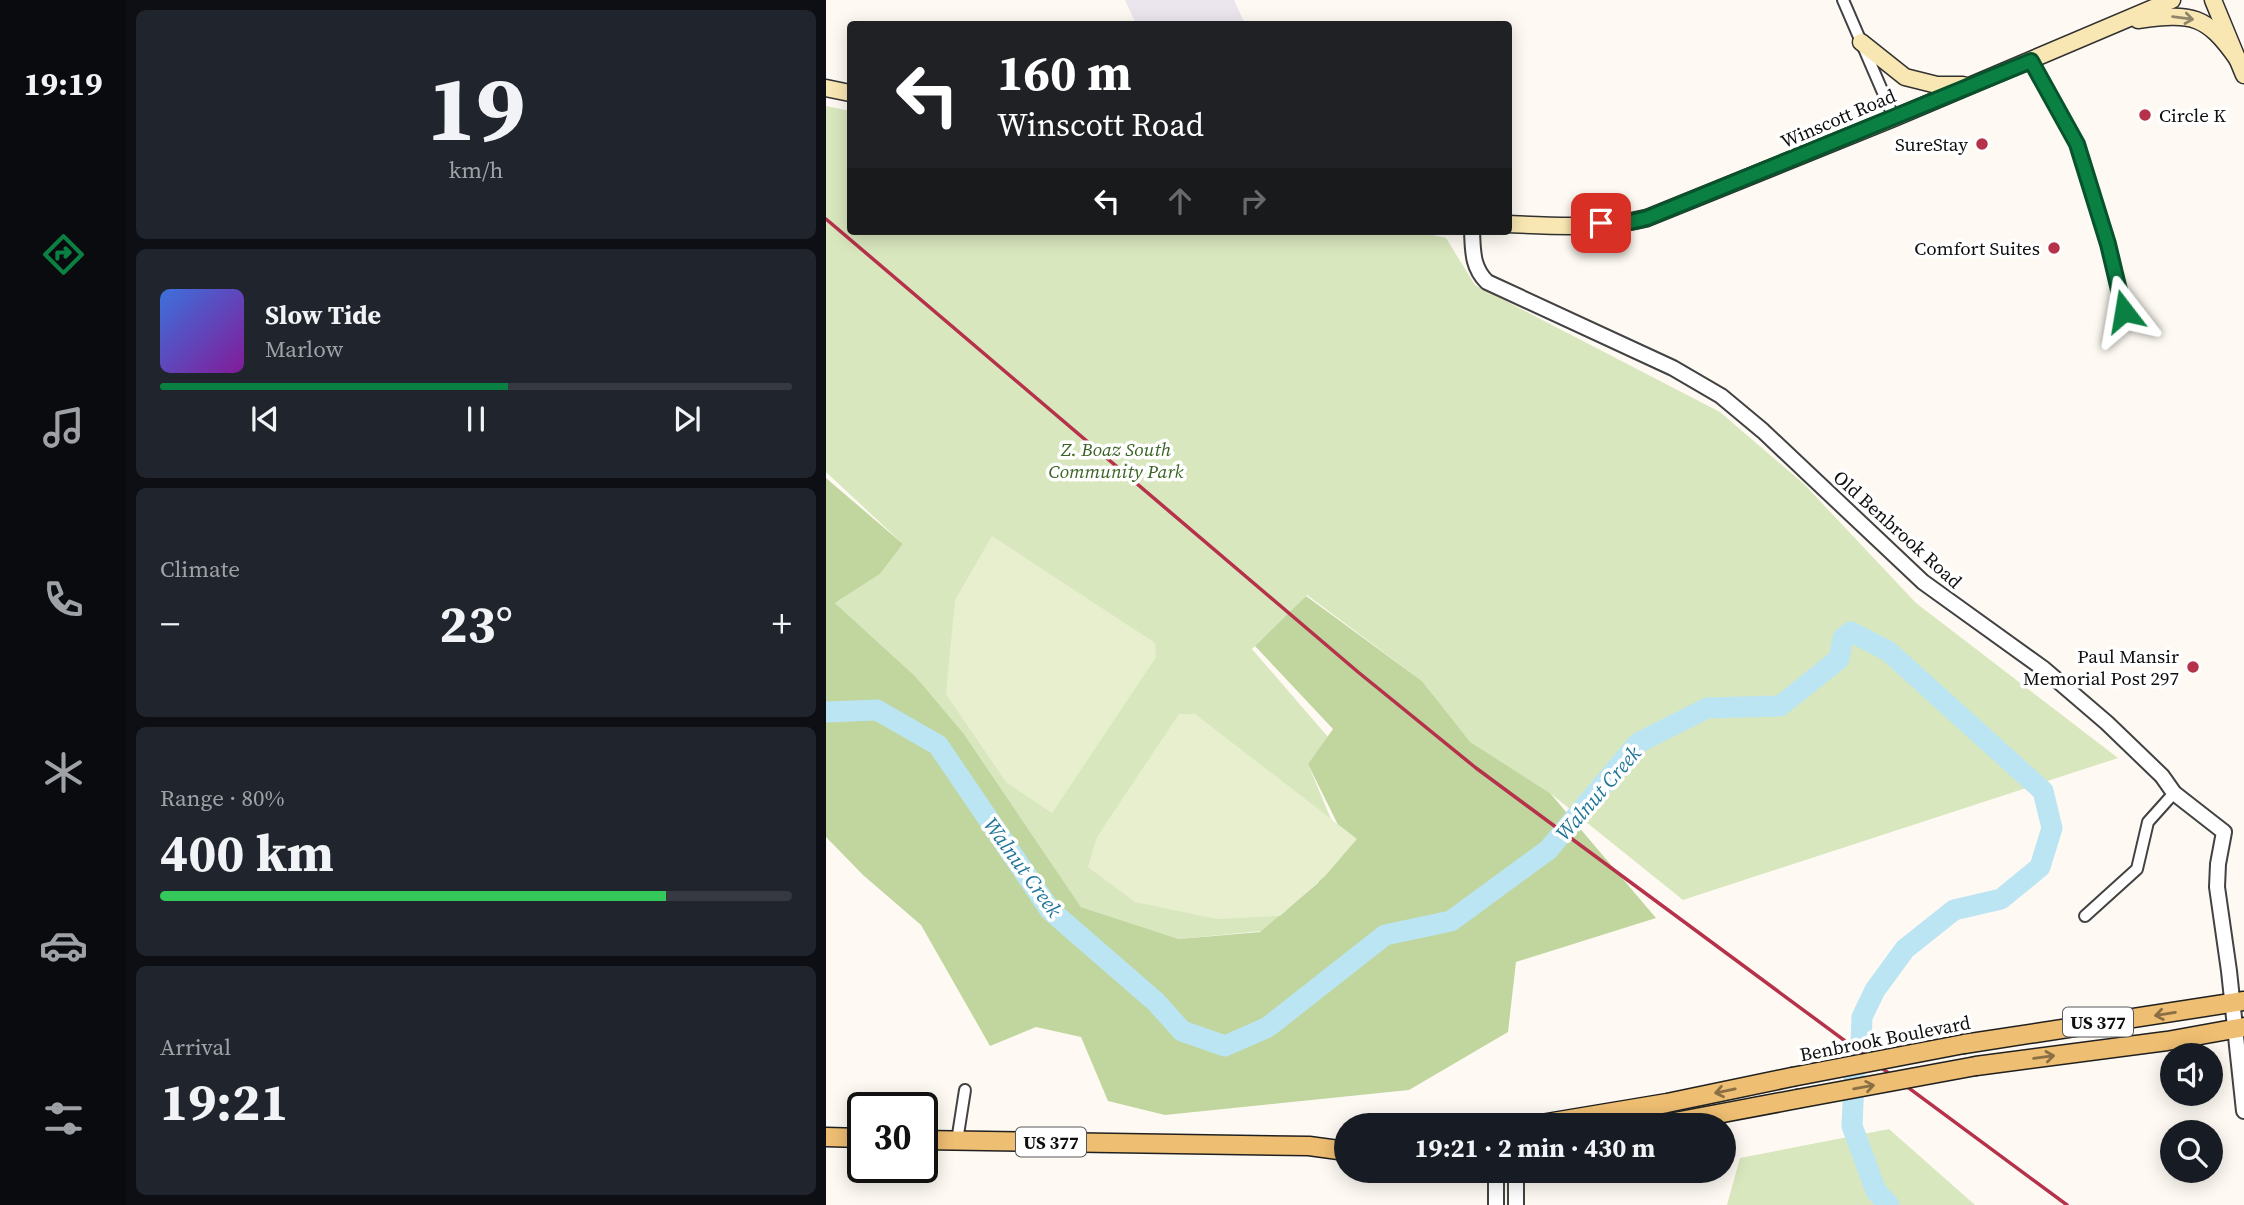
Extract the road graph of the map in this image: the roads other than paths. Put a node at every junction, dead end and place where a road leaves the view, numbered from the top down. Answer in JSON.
{"nodes":[{"id":1,"x":1843,"y":0,"type":"edge"},
{"id":2,"x":2140,"y":0,"type":"edge"},
{"id":3,"x":2172,"y":0,"type":"edge"},
{"id":4,"x":2213,"y":0,"type":"edge"},
{"id":5,"x":2115,"y":24,"type":"junction"},
{"id":6,"x":1861,"y":42,"type":"junction"},
{"id":7,"x":2031,"y":61,"type":"junction"},
{"id":8,"x":2241,"y":67,"type":"edge"},
{"id":9,"x":1972,"y":85,"type":"junction"},
{"id":10,"x":826,"y":88,"type":"edge"},
{"id":11,"x":847,"y":92,"type":"edge"},
{"id":12,"x":1894,"y":118,"type":"junction"},
{"id":13,"x":1512,"y":224,"type":"edge"},
{"id":14,"x":1472,"y":235,"type":"edge"},
{"id":15,"x":2124,"y":311,"type":"dead end"},
{"id":16,"x":2174,"y":793,"type":"junction"},
{"id":17,"x":2085,"y":916,"type":"dead end"},
{"id":18,"x":2238,"y":1002,"type":"edge"},
{"id":19,"x":2240,"y":1028,"type":"edge"},
{"id":20,"x":965,"y":1090,"type":"dead end"},
{"id":21,"x":2244,"y":1111,"type":"edge"},
{"id":22,"x":1607,"y":1113,"type":"edge"},
{"id":23,"x":1723,"y":1113,"type":"edge"},
{"id":24,"x":826,"y":1137,"type":"edge"},
{"id":25,"x":847,"y":1138,"type":"edge"},
{"id":26,"x":938,"y":1140,"type":"edge"},
{"id":27,"x":957,"y":1140,"type":"junction"},
{"id":28,"x":1334,"y":1141,"type":"edge"},
{"id":29,"x":1309,"y":1146,"type":"junction"},
{"id":30,"x":1334,"y":1149,"type":"edge"},
{"id":31,"x":1496,"y":1183,"type":"edge"},
{"id":32,"x":1516,"y":1183,"type":"edge"},
{"id":33,"x":1496,"y":1205,"type":"edge"},
{"id":34,"x":1516,"y":1205,"type":"edge"}],
"edges":[{"from":1,"to":6,"type":"street"},
{"from":2,"to":5,"type":"main road"},
{"from":3,"to":5,"type":"main road","name":"Winscott Road"},
{"from":4,"to":8,"type":"main road"},
{"from":5,"to":7,"type":"main road","name":"Winscott Road"},
{"from":5,"to":8,"type":"main road","one_way":true},
{"from":6,"to":9,"type":"main road"},
{"from":6,"to":12,"type":"street"},
{"from":7,"to":9,"type":"main road","name":"Winscott Road"},
{"from":7,"to":15,"type":"street"},
{"from":9,"to":12,"type":"main road","name":"Winscott Road"},
{"from":10,"to":11,"type":"main road"},
{"from":12,"to":13,"type":"main road","name":"Winscott Road"},
{"from":14,"to":16,"type":"street","name":"Old Benbrook Road"},
{"from":16,"to":17,"type":"street"},
{"from":16,"to":18,"type":"street","name":"Old Benbrook Road"},
{"from":18,"to":19,"type":"street"},
{"from":18,"to":22,"type":"main road","name":"Benbrook Boulevard","number":"US 377","one_way":true,"bridge":true},
{"from":19,"to":21,"type":"street"},
{"from":23,"to":19,"type":"main road","number":"US 377","one_way":true,"bridge":true},
{"from":20,"to":27,"type":"street"},
{"from":24,"to":25,"type":"main road"},
{"from":26,"to":27,"type":"main road","number":"US 377"},
{"from":27,"to":29,"type":"main road","number":"US 377"},
{"from":28,"to":29,"type":"main road","number":"US 377"},
{"from":29,"to":30,"type":"main road","number":"US 377"},
{"from":31,"to":33,"type":"street"},
{"from":32,"to":34,"type":"street"}]}
